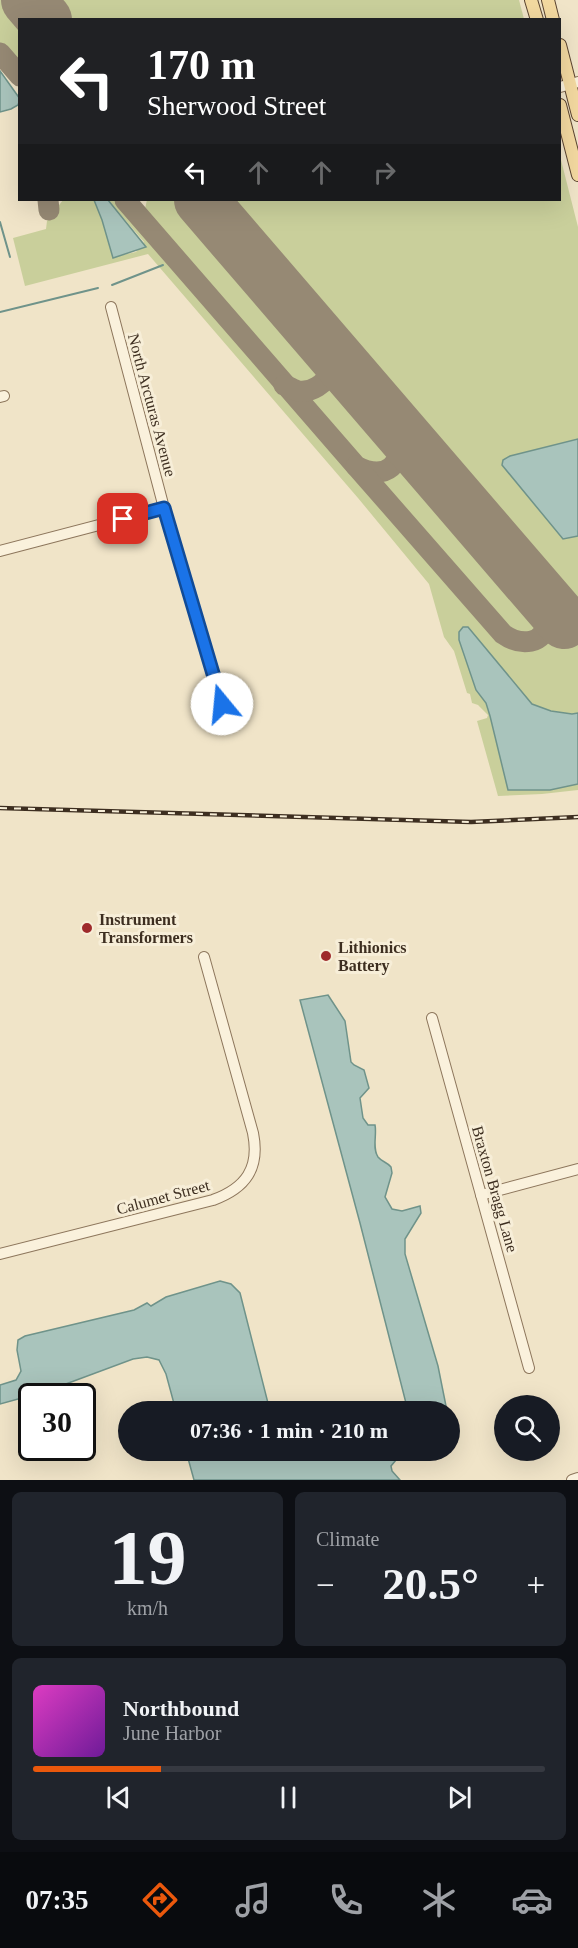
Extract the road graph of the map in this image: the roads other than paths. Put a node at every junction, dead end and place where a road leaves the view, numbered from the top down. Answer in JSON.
{"nodes":[{"id":1,"x":531,"y":0,"type":"edge"},
{"id":2,"x":548,"y":0,"type":"edge"},
{"id":3,"x":536,"y":18,"type":"edge"},
{"id":4,"x":552,"y":18,"type":"edge"},
{"id":5,"x":561,"y":49,"type":"edge"},
{"id":6,"x":569,"y":85,"type":"edge"},
{"id":7,"x":561,"y":109,"type":"edge"},
{"id":8,"x":578,"y":115,"type":"edge"},
{"id":9,"x":578,"y":175,"type":"edge"},
{"id":10,"x":111,"y":307,"type":"dead end"},
{"id":11,"x":164,"y":508,"type":"junction"},
{"id":12,"x":0,"y":550,"type":"edge"},
{"id":13,"x":227,"y":717,"type":"dead end"},
{"id":14,"x":204,"y":957,"type":"dead end"},
{"id":15,"x":432,"y":1018,"type":"dead end"},
{"id":16,"x":578,"y":1169,"type":"edge"},
{"id":17,"x":481,"y":1195,"type":"junction"},
{"id":18,"x":0,"y":1254,"type":"edge"},
{"id":19,"x":529,"y":1368,"type":"dead end"},
{"id":20,"x":578,"y":1478,"type":"edge"},
{"id":21,"x":572,"y":1480,"type":"edge"}],
"edges":[{"from":1,"to":3,"type":"main road"},
{"from":2,"to":4,"type":"main road"},
{"from":5,"to":6,"type":"main road"},
{"from":6,"to":8,"type":"main road"},
{"from":7,"to":9,"type":"main road"},
{"from":10,"to":11,"type":"street","name":"North Arcturas Avenue"},
{"from":11,"to":12,"type":"street"},
{"from":11,"to":13,"type":"street","name":"North Arcturas Avenue"},
{"from":14,"to":18,"type":"street","name":"Calumet Street"},
{"from":15,"to":17,"type":"street","name":"Braxton Bragg Lane"},
{"from":16,"to":17,"type":"street"},
{"from":17,"to":19,"type":"street","name":"Braxton Bragg Lane"},
{"from":20,"to":21,"type":"street"}]}
